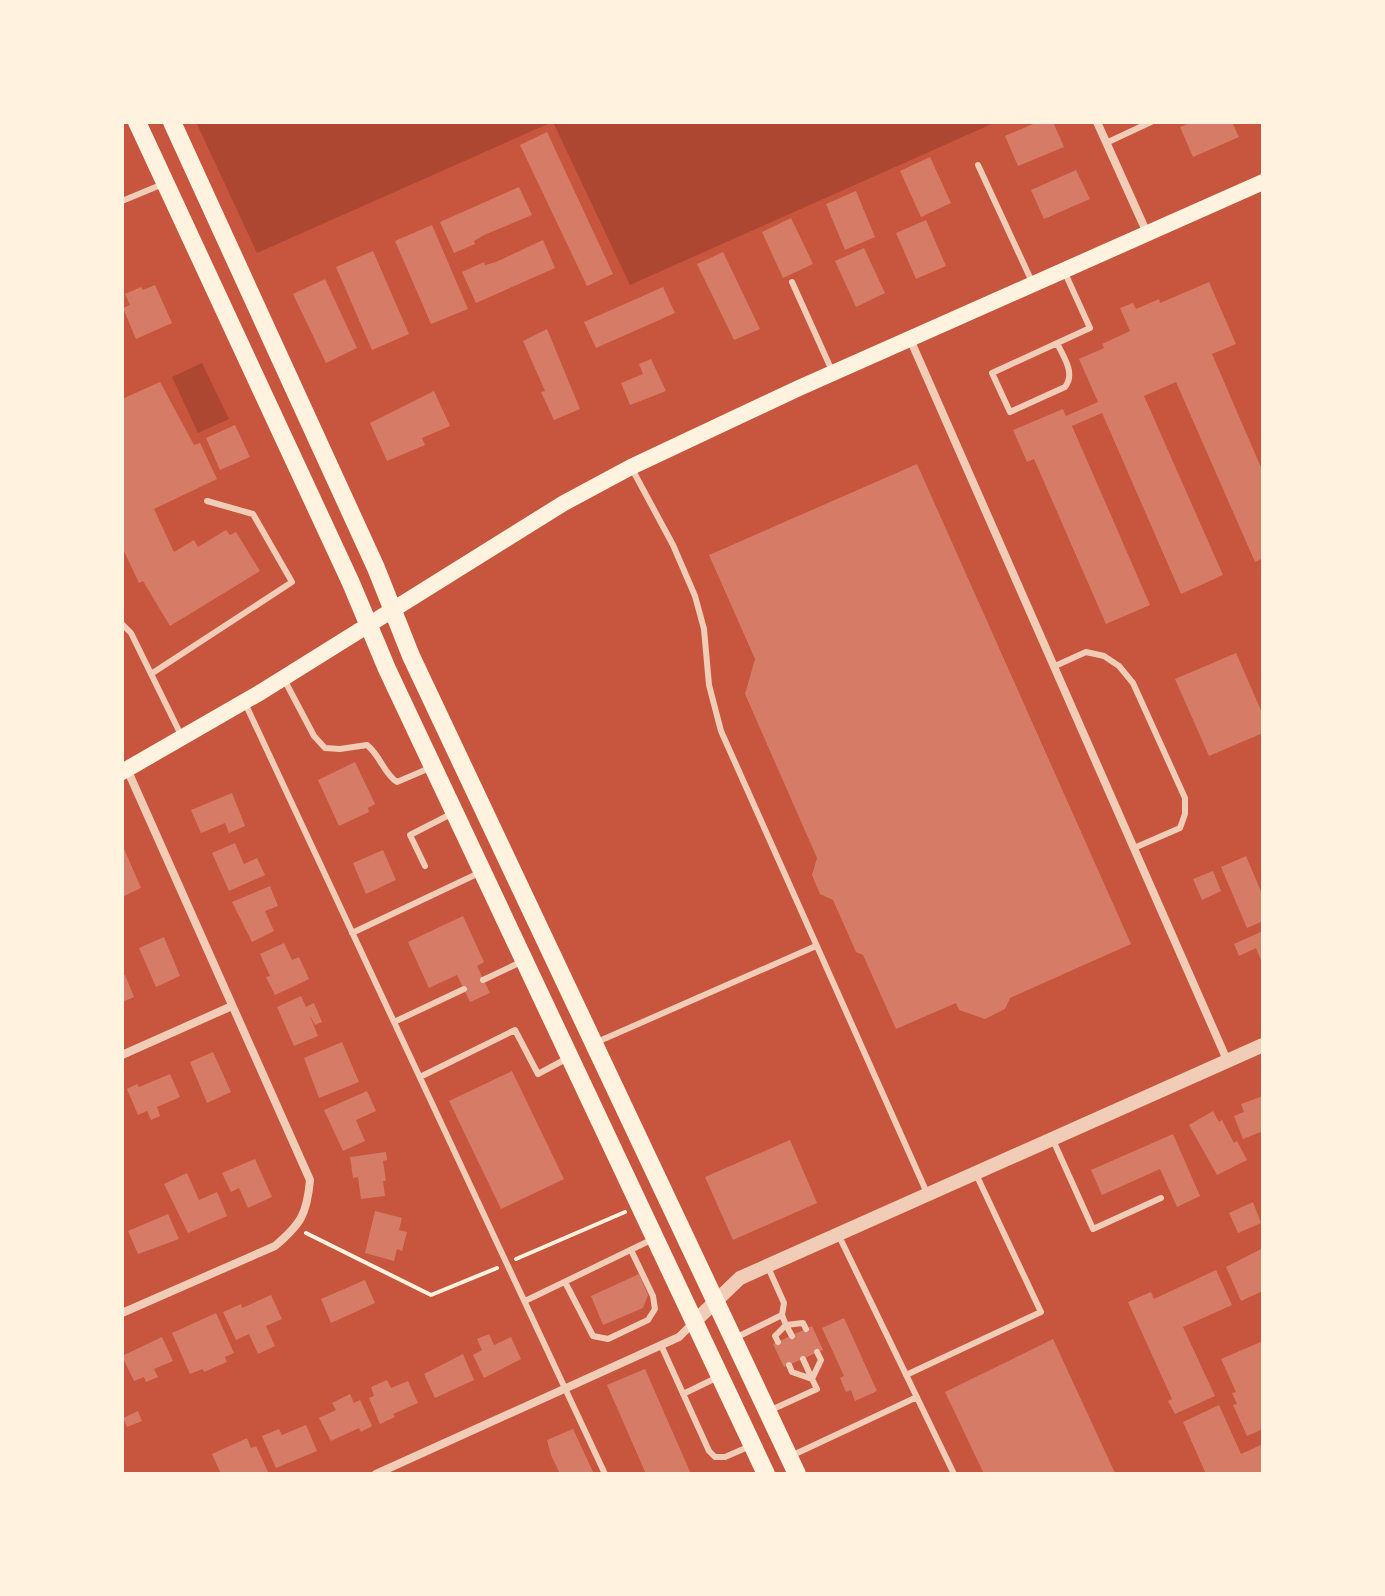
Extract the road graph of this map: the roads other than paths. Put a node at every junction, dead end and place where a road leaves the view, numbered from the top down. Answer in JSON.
{"nodes":[{"id":1,"x":137,"y":122,"type":"edge"},
{"id":2,"x":172,"y":122,"type":"edge"},
{"id":3,"x":1097,"y":122,"type":"edge"},
{"id":4,"x":1151,"y":122,"type":"edge"},
{"id":5,"x":1106,"y":143,"type":"junction"},
{"id":6,"x":978,"y":165,"type":"dead end"},
{"id":7,"x":166,"y":182,"type":"junction"},
{"id":8,"x":1263,"y":182,"type":"edge"},
{"id":9,"x":122,"y":201,"type":"edge"},
{"id":10,"x":1147,"y":233,"type":"junction"},
{"id":11,"x":1064,"y":270,"type":"junction"},
{"id":12,"x":792,"y":282,"type":"dead end"},
{"id":13,"x":1033,"y":284,"type":"junction"},
{"id":14,"x":909,"y":338,"type":"junction"},
{"id":15,"x":1057,"y":343,"type":"junction"},
{"id":16,"x":833,"y":373,"type":"junction"},
{"id":17,"x":631,"y":467,"type":"junction"},
{"id":18,"x":207,"y":501,"type":"dead end"},
{"id":19,"x":393,"y":610,"type":"junction"},
{"id":20,"x":122,"y":624,"type":"edge"},
{"id":21,"x":368,"y":624,"type":"junction"},
{"id":22,"x":1055,"y":666,"type":"junction"},
{"id":23,"x":151,"y":674,"type":"junction"},
{"id":24,"x":283,"y":677,"type":"junction"},
{"id":25,"x":244,"y":702,"type":"junction"},
{"id":26,"x":183,"y":738,"type":"junction"},
{"id":27,"x":433,"y":766,"type":"junction"},
{"id":28,"x":125,"y":770,"type":"edge"},
{"id":29,"x":454,"y":812,"type":"junction"},
{"id":30,"x":1134,"y":848,"type":"junction"},
{"id":31,"x":425,"y":866,"type":"dead end"},
{"id":32,"x":482,"y":871,"type":"junction"},
{"id":33,"x":352,"y":933,"type":"junction"},
{"id":34,"x":816,"y":946,"type":"junction"},
{"id":35,"x":524,"y":960,"type":"junction"},
{"id":36,"x":483,"y":980,"type":"dead end"},
{"id":37,"x":464,"y":989,"type":"dead end"},
{"id":38,"x":232,"y":1006,"type":"junction"},
{"id":39,"x":394,"y":1022,"type":"junction"},
{"id":40,"x":594,"y":1044,"type":"junction"},
{"id":41,"x":1263,"y":1045,"type":"edge"},
{"id":42,"x":122,"y":1055,"type":"edge"},
{"id":43,"x":569,"y":1058,"type":"junction"},
{"id":44,"x":1227,"y":1060,"type":"junction"},
{"id":45,"x":420,"y":1077,"type":"junction"},
{"id":46,"x":1052,"y":1138,"type":"junction"},
{"id":47,"x":975,"y":1172,"type":"junction"},
{"id":48,"x":927,"y":1194,"type":"junction"},
{"id":49,"x":1161,"y":1198,"type":"dead end"},
{"id":50,"x":838,"y":1234,"type":"junction"},
{"id":51,"x":655,"y":1239,"type":"junction"},
{"id":52,"x":631,"y":1250,"type":"junction"},
{"id":53,"x":767,"y":1265,"type":"junction"},
{"id":54,"x":565,"y":1282,"type":"junction"},
{"id":55,"x":525,"y":1301,"type":"junction"},
{"id":56,"x":715,"y":1301,"type":"junction"},
{"id":57,"x":122,"y":1313,"type":"edge"},
{"id":58,"x":782,"y":1315,"type":"junction"},
{"id":59,"x":694,"y":1322,"type":"junction"},
{"id":60,"x":786,"y":1325,"type":"junction"},
{"id":61,"x":806,"y":1329,"type":"dead end"},
{"id":62,"x":792,"y":1336,"type":"dead end"},
{"id":63,"x":733,"y":1339,"type":"junction"},
{"id":64,"x":778,"y":1342,"type":"dead end"},
{"id":65,"x":661,"y":1345,"type":"junction"},
{"id":66,"x":817,"y":1352,"type":"dead end"},
{"id":67,"x":803,"y":1359,"type":"dead end"},
{"id":68,"x":789,"y":1365,"type":"dead end"},
{"id":69,"x":906,"y":1375,"type":"junction"},
{"id":70,"x":720,"y":1376,"type":"junction"},
{"id":71,"x":812,"y":1379,"type":"junction"},
{"id":72,"x":567,"y":1389,"type":"junction"},
{"id":73,"x":683,"y":1394,"type":"junction"},
{"id":74,"x":917,"y":1397,"type":"junction"},
{"id":75,"x":768,"y":1411,"type":"junction"},
{"id":76,"x":752,"y":1445,"type":"junction"},
{"id":77,"x":793,"y":1466,"type":"edge"},
{"id":78,"x":376,"y":1474,"type":"edge"},
{"id":79,"x":605,"y":1474,"type":"edge"},
{"id":80,"x":766,"y":1474,"type":"edge"},
{"id":81,"x":954,"y":1474,"type":"edge"}],
"edges":[{"from":1,"to":7,"type":"main road"},
{"from":2,"to":19,"type":"main road"},
{"from":3,"to":5,"type":"street"},
{"from":4,"to":5,"type":"lane"},
{"from":5,"to":10,"type":"street"},
{"from":6,"to":13,"type":"lane"},
{"from":7,"to":9,"type":"lane"},
{"from":7,"to":21,"type":"main road"},
{"from":8,"to":10,"type":"main road"},
{"from":10,"to":11,"type":"main road"},
{"from":11,"to":13,"type":"main road"},
{"from":11,"to":15,"type":"lane"},
{"from":12,"to":16,"type":"lane"},
{"from":13,"to":14,"type":"main road"},
{"from":14,"to":16,"type":"main road"},
{"from":14,"to":22,"type":"street"},
{"from":15,"to":15,"type":"lane"},
{"from":16,"to":17,"type":"main road"},
{"from":17,"to":19,"type":"main road"},
{"from":17,"to":34,"type":"lane"},
{"from":18,"to":23,"type":"lane"},
{"from":19,"to":21,"type":"main road"},
{"from":19,"to":40,"type":"main road"},
{"from":20,"to":23,"type":"lane"},
{"from":21,"to":24,"type":"main road"},
{"from":21,"to":27,"type":"main road"},
{"from":22,"to":30,"type":"street"},
{"from":22,"to":30,"type":"lane"},
{"from":23,"to":26,"type":"lane"},
{"from":24,"to":25,"type":"main road"},
{"from":24,"to":27,"type":"lane"},
{"from":25,"to":26,"type":"main road"},
{"from":25,"to":33,"type":"lane"},
{"from":26,"to":28,"type":"main road"},
{"from":27,"to":29,"type":"main road"},
{"from":28,"to":38,"type":"street"},
{"from":29,"to":31,"type":"lane"},
{"from":29,"to":32,"type":"main road"},
{"from":30,"to":44,"type":"street"},
{"from":32,"to":33,"type":"lane"},
{"from":32,"to":35,"type":"main road"},
{"from":33,"to":39,"type":"lane"},
{"from":34,"to":40,"type":"lane"},
{"from":34,"to":48,"type":"lane"},
{"from":35,"to":36,"type":"lane"},
{"from":35,"to":43,"type":"main road"},
{"from":37,"to":39,"type":"lane"},
{"from":38,"to":42,"type":"street"},
{"from":38,"to":57,"type":"street"},
{"from":39,"to":45,"type":"lane"},
{"from":40,"to":56,"type":"main road"},
{"from":41,"to":44,"type":"street"},
{"from":43,"to":45,"type":"lane"},
{"from":43,"to":51,"type":"main road"},
{"from":44,"to":46,"type":"street"},
{"from":45,"to":55,"type":"lane"},
{"from":46,"to":47,"type":"street"},
{"from":46,"to":49,"type":"lane"},
{"from":47,"to":48,"type":"street"},
{"from":47,"to":69,"type":"lane"},
{"from":48,"to":50,"type":"street"},
{"from":50,"to":53,"type":"street"},
{"from":50,"to":69,"type":"lane"},
{"from":51,"to":52,"type":"lane"},
{"from":51,"to":59,"type":"main road"},
{"from":52,"to":54,"type":"lane"},
{"from":52,"to":54,"type":"lane"},
{"from":53,"to":56,"type":"street"},
{"from":53,"to":58,"type":"lane"},
{"from":54,"to":55,"type":"lane"},
{"from":55,"to":72,"type":"lane"},
{"from":56,"to":59,"type":"street"},
{"from":56,"to":63,"type":"main road"},
{"from":58,"to":60,"type":"lane"},
{"from":58,"to":63,"type":"lane"},
{"from":59,"to":65,"type":"street"},
{"from":59,"to":70,"type":"main road"},
{"from":60,"to":61,"type":"lane"},
{"from":60,"to":62,"type":"lane"},
{"from":60,"to":64,"type":"lane"},
{"from":63,"to":75,"type":"main road"},
{"from":65,"to":72,"type":"street"},
{"from":65,"to":73,"type":"lane"},
{"from":66,"to":71,"type":"lane"},
{"from":67,"to":71,"type":"lane"},
{"from":68,"to":71,"type":"lane"},
{"from":69,"to":74,"type":"lane"},
{"from":70,"to":73,"type":"lane"},
{"from":70,"to":76,"type":"main road"},
{"from":71,"to":75,"type":"lane"},
{"from":72,"to":78,"type":"street"},
{"from":72,"to":79,"type":"lane"},
{"from":73,"to":76,"type":"lane"},
{"from":74,"to":77,"type":"lane"},
{"from":74,"to":81,"type":"lane"},
{"from":75,"to":77,"type":"main road"},
{"from":76,"to":80,"type":"main road"}]}
